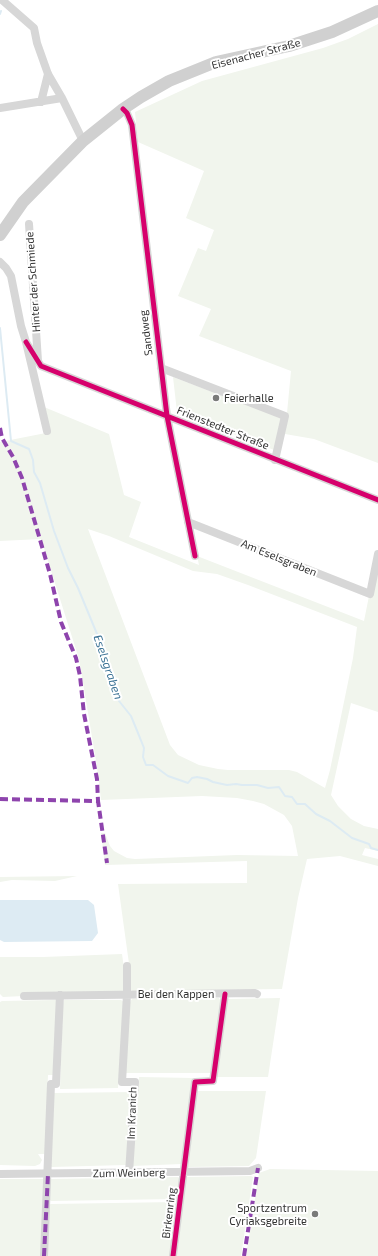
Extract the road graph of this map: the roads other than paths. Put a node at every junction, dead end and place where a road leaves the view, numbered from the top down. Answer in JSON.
{"nodes":[{"id":1,"x":2,"y":0,"type":"edge"},
{"id":2,"x":378,"y":12,"type":"edge"},
{"id":3,"x":48,"y":74,"type":"junction"},
{"id":4,"x":62,"y":98,"type":"junction"},
{"id":5,"x":42,"y":102,"type":"junction"},
{"id":6,"x":0,"y":108,"type":"edge"},
{"id":7,"x":123,"y":109,"type":"junction"},
{"id":8,"x":84,"y":141,"type":"junction"},
{"id":9,"x":29,"y":224,"type":"dead end"},
{"id":10,"x":0,"y":235,"type":"edge"},
{"id":11,"x":0,"y":262,"type":"edge"},
{"id":12,"x":26,"y":342,"type":"junction"},
{"id":13,"x":39,"y":364,"type":"junction"},
{"id":14,"x":161,"y":368,"type":"junction"},
{"id":15,"x":167,"y":416,"type":"junction"},
{"id":16,"x":47,"y":431,"type":"dead end"},
{"id":17,"x":275,"y":460,"type":"junction"},
{"id":18,"x":378,"y":500,"type":"edge"},
{"id":19,"x":188,"y":522,"type":"junction"},
{"id":20,"x":378,"y":554,"type":"edge"},
{"id":21,"x":195,"y":556,"type":"dead end"},
{"id":22,"x":127,"y":966,"type":"dead end"},
{"id":23,"x":127,"y":994,"type":"junction"},
{"id":24,"x":225,"y":994,"type":"junction"},
{"id":25,"x":258,"y":994,"type":"dead end"},
{"id":26,"x":24,"y":996,"type":"dead end"},
{"id":27,"x":60,"y":996,"type":"junction"},
{"id":28,"x":258,"y":1168,"type":"dead end"},
{"id":29,"x":184,"y":1172,"type":"junction"},
{"id":30,"x":129,"y":1173,"type":"junction"},
{"id":31,"x":0,"y":1174,"type":"edge"},
{"id":32,"x":48,"y":1174,"type":"junction"},
{"id":33,"x":44,"y":1256,"type":"edge"},
{"id":34,"x":173,"y":1256,"type":"edge"}],
"edges":[{"from":1,"to":3,"type":"street"},
{"from":2,"to":7,"type":"main road","name":"Eisenacher Straße"},
{"from":3,"to":4,"type":"street"},
{"from":3,"to":5,"type":"street"},
{"from":4,"to":5,"type":"street"},
{"from":4,"to":8,"type":"street"},
{"from":5,"to":6,"type":"street"},
{"from":7,"to":8,"type":"main road","name":"Eisenacher Straße"},
{"from":7,"to":14,"type":"street","name":"Sandweg"},
{"from":8,"to":10,"type":"main road","name":"Eisenacher Straße"},
{"from":9,"to":13,"type":"street","name":"Hinter der Schmiede"},
{"from":11,"to":12,"type":"street"},
{"from":12,"to":13,"type":"street"},
{"from":12,"to":16,"type":"street"},
{"from":13,"to":15,"type":"street","name":"Frienstedter Straße"},
{"from":14,"to":15,"type":"street","name":"Sandweg"},
{"from":14,"to":17,"type":"street"},
{"from":15,"to":17,"type":"street","name":"Frienstedter Straße"},
{"from":15,"to":19,"type":"street","name":"Sandweg"},
{"from":17,"to":18,"type":"street","name":"Frienstedter Straße"},
{"from":19,"to":20,"type":"street","name":"Am Eselsgraben"},
{"from":19,"to":21,"type":"street","name":"Sandweg"},
{"from":22,"to":23,"type":"street"},
{"from":23,"to":24,"type":"street","name":"Bei den Kappen"},
{"from":23,"to":27,"type":"street","name":"Bei den Kappen"},
{"from":23,"to":30,"type":"street","name":"Im Kranich"},
{"from":24,"to":25,"type":"street","name":"Bei den Kappen"},
{"from":24,"to":29,"type":"street","name":"Bei den Kappen"},
{"from":26,"to":27,"type":"street","name":"Bei den Kappen"},
{"from":27,"to":32,"type":"street"},
{"from":28,"to":29,"type":"street","name":"Zum Weinberg"},
{"from":29,"to":30,"type":"street","name":"Zum Weinberg"},
{"from":29,"to":34,"type":"street","name":"Birkenring"},
{"from":30,"to":32,"type":"street","name":"Zum Weinberg"},
{"from":31,"to":32,"type":"street","name":"Zum Weinberg"},
{"from":32,"to":33,"type":"street"}]}
